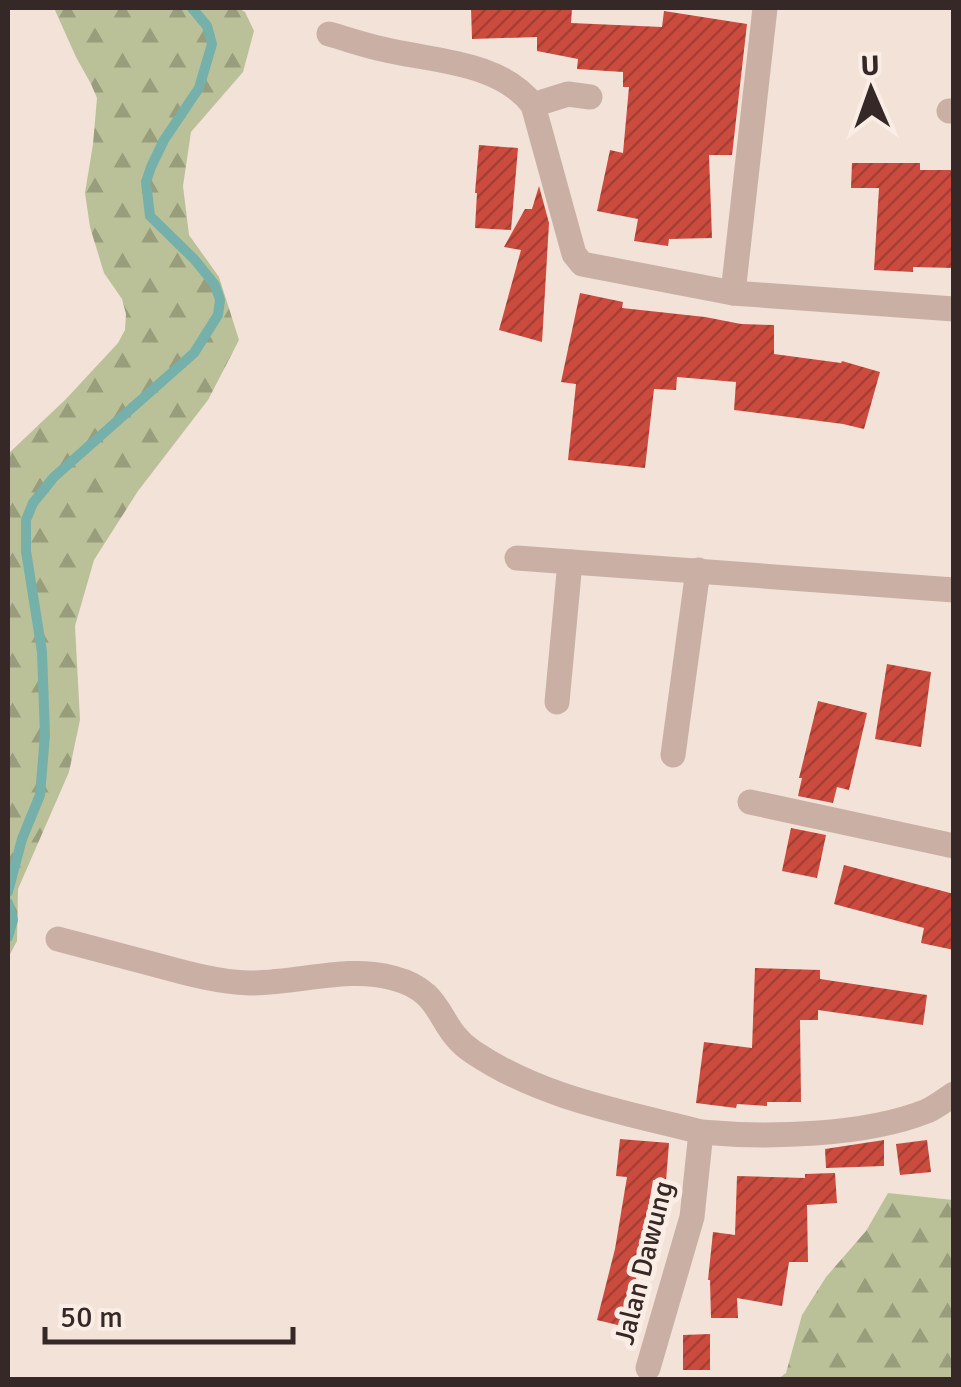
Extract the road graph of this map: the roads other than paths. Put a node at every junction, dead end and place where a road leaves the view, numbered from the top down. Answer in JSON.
{"nodes":[{"id":1,"x":765,"y":8,"type":"edge"},
{"id":2,"x":330,"y":34,"type":"dead end"},
{"id":3,"x":590,"y":97,"type":"dead end"},
{"id":4,"x":533,"y":105,"type":"junction"},
{"id":5,"x":733,"y":293,"type":"junction"},
{"id":6,"x":954,"y":308,"type":"edge"},
{"id":7,"x":517,"y":558,"type":"dead end"},
{"id":8,"x":570,"y":562,"type":"junction"},
{"id":9,"x":698,"y":570,"type":"junction"},
{"id":10,"x":954,"y":590,"type":"edge"},
{"id":11,"x":557,"y":702,"type":"dead end"},
{"id":12,"x":673,"y":755,"type":"dead end"},
{"id":13,"x":750,"y":802,"type":"dead end"},
{"id":14,"x":954,"y":846,"type":"edge"},
{"id":15,"x":58,"y":939,"type":"dead end"},
{"id":16,"x":954,"y":1094,"type":"edge"},
{"id":17,"x":701,"y":1132,"type":"junction"},
{"id":18,"x":648,"y":1368,"type":"dead end"}],
"edges":[{"from":1,"to":5,"type":"street"},
{"from":2,"to":4,"type":"street"},
{"from":3,"to":4,"type":"street"},
{"from":4,"to":5,"type":"street"},
{"from":5,"to":6,"type":"street"},
{"from":7,"to":8,"type":"street"},
{"from":8,"to":9,"type":"street"},
{"from":8,"to":11,"type":"street"},
{"from":9,"to":10,"type":"street"},
{"from":9,"to":12,"type":"street"},
{"from":13,"to":14,"type":"street"},
{"from":15,"to":17,"type":"street"},
{"from":16,"to":17,"type":"street"},
{"from":17,"to":18,"type":"street","name":"Jalan Dawung"}]}
